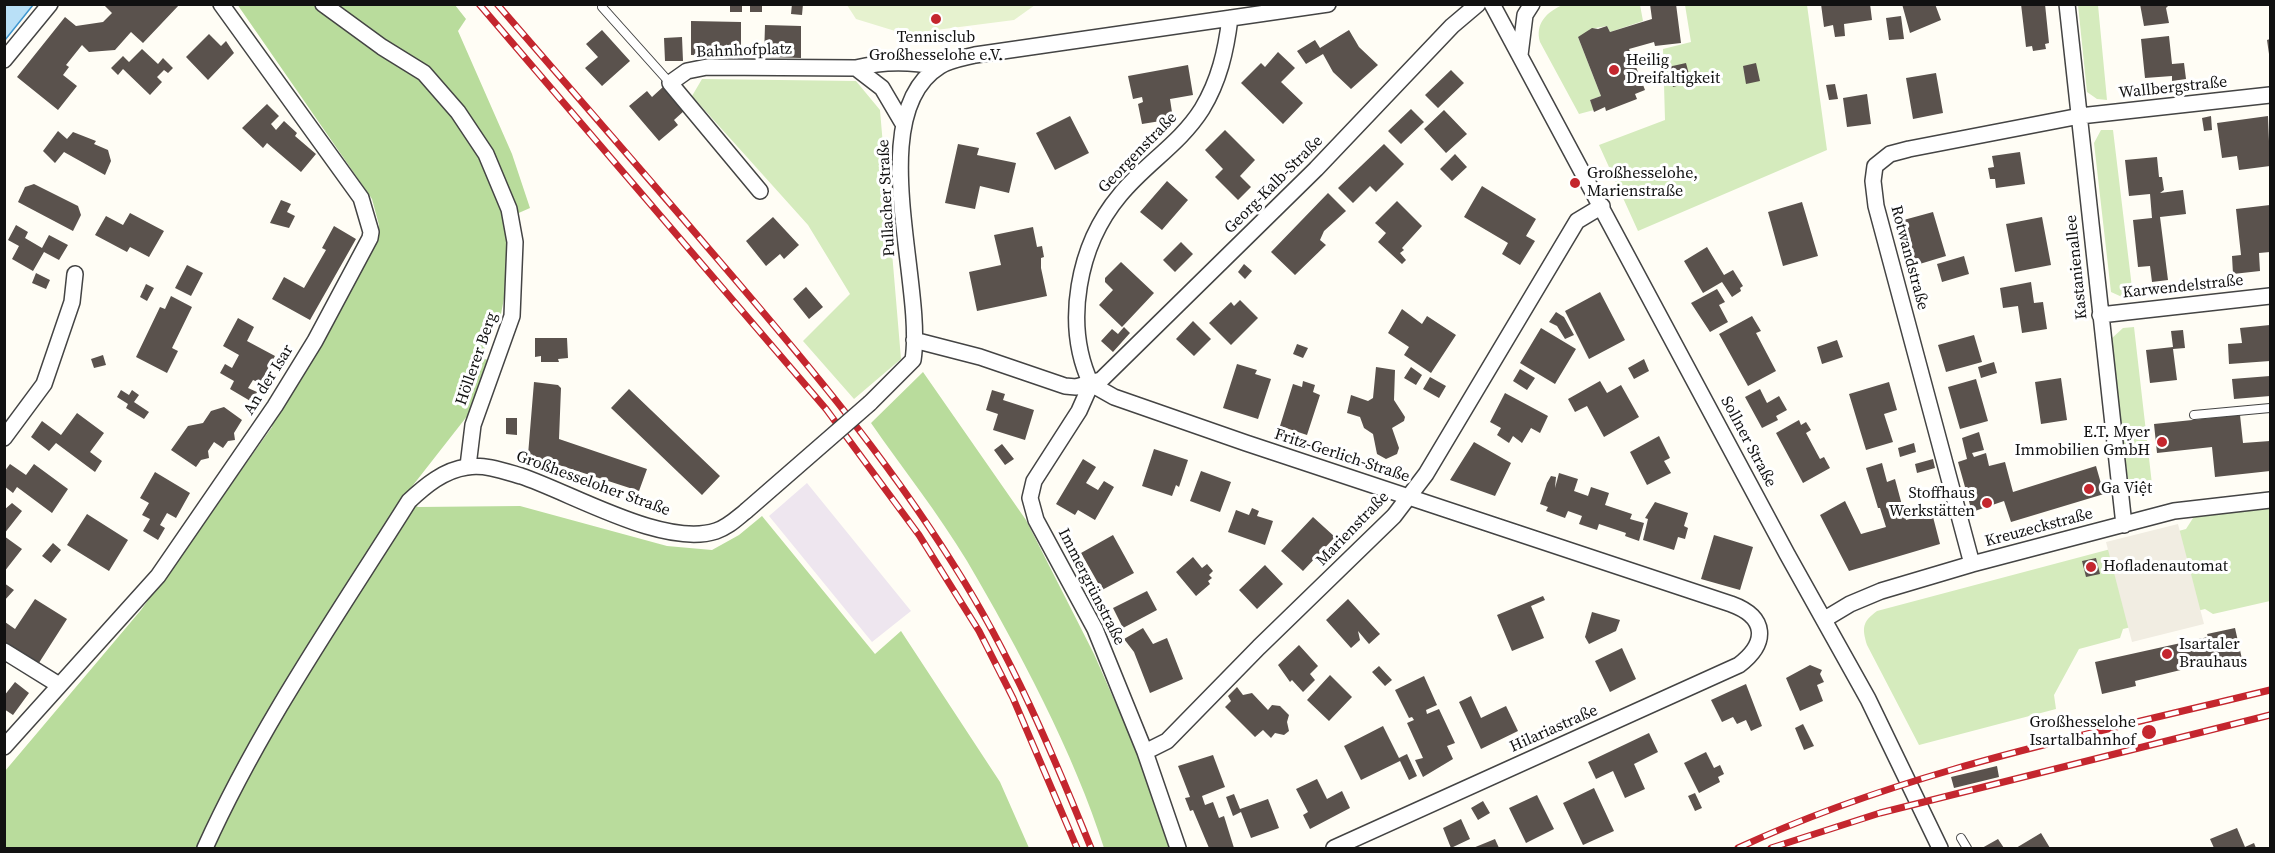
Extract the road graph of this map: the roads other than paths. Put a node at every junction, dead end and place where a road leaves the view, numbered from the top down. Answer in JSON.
{"nodes":[{"id":1,"x":50,"y":4,"type":"edge"},
{"id":2,"x":221,"y":4,"type":"edge"},
{"id":3,"x":323,"y":4,"type":"edge"},
{"id":4,"x":1328,"y":4,"type":"edge"},
{"id":5,"x":1478,"y":4,"type":"edge"},
{"id":6,"x":1492,"y":4,"type":"edge"},
{"id":7,"x":1532,"y":4,"type":"edge"},
{"id":8,"x":2067,"y":4,"type":"edge"},
{"id":9,"x":602,"y":7,"type":"dead end"},
{"id":10,"x":1230,"y":18,"type":"junction"},
{"id":11,"x":1520,"y":55,"type":"junction"},
{"id":12,"x":4,"y":60,"type":"edge"},
{"id":13,"x":938,"y":67,"type":"junction"},
{"id":14,"x":856,"y":68,"type":"junction"},
{"id":15,"x":670,"y":83,"type":"junction"},
{"id":16,"x":2271,"y":95,"type":"edge"},
{"id":17,"x":2080,"y":116,"type":"junction"},
{"id":18,"x":902,"y":122,"type":"junction"},
{"id":19,"x":760,"y":191,"type":"dead end"},
{"id":20,"x":1602,"y":206,"type":"junction"},
{"id":21,"x":75,"y":274,"type":"dead end"},
{"id":22,"x":2271,"y":296,"type":"edge"},
{"id":23,"x":2100,"y":315,"type":"junction"},
{"id":24,"x":914,"y":340,"type":"junction"},
{"id":25,"x":1090,"y":384,"type":"junction"},
{"id":26,"x":2271,"y":408,"type":"edge"},
{"id":27,"x":2194,"y":415,"type":"dead end"},
{"id":28,"x":4,"y":438,"type":"edge"},
{"id":29,"x":468,"y":466,"type":"junction"},
{"id":30,"x":1408,"y":497,"type":"junction"},
{"id":31,"x":2271,"y":500,"type":"edge"},
{"id":32,"x":2124,"y":525,"type":"junction"},
{"id":33,"x":1972,"y":564,"type":"junction"},
{"id":34,"x":1756,"y":619,"type":"joint"},
{"id":35,"x":1825,"y":619,"type":"junction"},
{"id":36,"x":4,"y":651,"type":"edge"},
{"id":37,"x":59,"y":685,"type":"junction"},
{"id":38,"x":4,"y":747,"type":"edge"},
{"id":39,"x":1145,"y":752,"type":"junction"},
{"id":40,"x":1961,"y":838,"type":"dead end"},
{"id":41,"x":205,"y":849,"type":"edge"},
{"id":42,"x":1178,"y":849,"type":"edge"},
{"id":43,"x":1334,"y":849,"type":"edge"},
{"id":44,"x":1941,"y":849,"type":"edge"},
{"id":45,"x":1967,"y":849,"type":"edge"}],
"edges":[{"from":1,"to":12,"type":"street"},
{"from":2,"to":37,"type":"street","name":"An der Isar"},
{"from":3,"to":29,"type":"street","name":"Höllerer Berg"},
{"from":4,"to":10,"type":"street","name":"Pullacher Straße"},
{"from":5,"to":25,"type":"street","name":"Georg-Kalb-Straße"},
{"from":6,"to":11,"type":"street","name":"Sollner Straße"},
{"from":7,"to":11,"type":"street"},
{"from":8,"to":17,"type":"street","name":"Kastanienallee"},
{"from":9,"to":15,"type":"lane"},
{"from":10,"to":13,"type":"street","name":"Pullacher Straße"},
{"from":10,"to":25,"type":"street","name":"Georgenstraße"},
{"from":11,"to":20,"type":"street","name":"Sollner Straße"},
{"from":13,"to":14,"type":"street","name":"Bahnhofplatz"},
{"from":13,"to":18,"type":"street","name":"Pullacher Straße"},
{"from":14,"to":15,"type":"street","name":"Bahnhofplatz"},
{"from":14,"to":18,"type":"street"},
{"from":15,"to":19,"type":"street"},
{"from":16,"to":17,"type":"street","name":"Wallbergstraße"},
{"from":17,"to":23,"type":"street","name":"Kastanienallee"},
{"from":17,"to":33,"type":"street","name":"Rotwandstraße"},
{"from":18,"to":24,"type":"street","name":"Pullacher Straße"},
{"from":20,"to":30,"type":"street","name":"Marienstraße"},
{"from":20,"to":35,"type":"street","name":"Sollner Straße"},
{"from":21,"to":28,"type":"street"},
{"from":22,"to":23,"type":"street","name":"Karwendelstraße"},
{"from":23,"to":32,"type":"street","name":"Kastanienallee"},
{"from":24,"to":25,"type":"street","name":"Fritz-Gerlich-Straße"},
{"from":24,"to":29,"type":"street","name":"Großhesseloher Straße","bridge":true},
{"from":25,"to":30,"type":"street","name":"Fritz-Gerlich-Straße"},
{"from":25,"to":39,"type":"street","name":"Immergrünstraße"},
{"from":26,"to":27,"type":"lane"},
{"from":29,"to":41,"type":"street","name":"Großhesseloher Straße"},
{"from":30,"to":34,"type":"street","name":"Fritz-Gerlich-Straße"},
{"from":30,"to":39,"type":"street","name":"Marienstraße"},
{"from":31,"to":32,"type":"street","name":"Kreuzeckstraße"},
{"from":32,"to":33,"type":"street","name":"Kreuzeckstraße"},
{"from":33,"to":35,"type":"street","name":"Kreuzeckstraße"},
{"from":34,"to":43,"type":"street","name":"Hilariastraße"},
{"from":35,"to":44,"type":"street","name":"Sollner Straße"},
{"from":36,"to":37,"type":"street"},
{"from":37,"to":38,"type":"street","name":"An der Isar"},
{"from":39,"to":42,"type":"street","name":"Immergrünstraße"},
{"from":40,"to":45,"type":"lane"}]}
